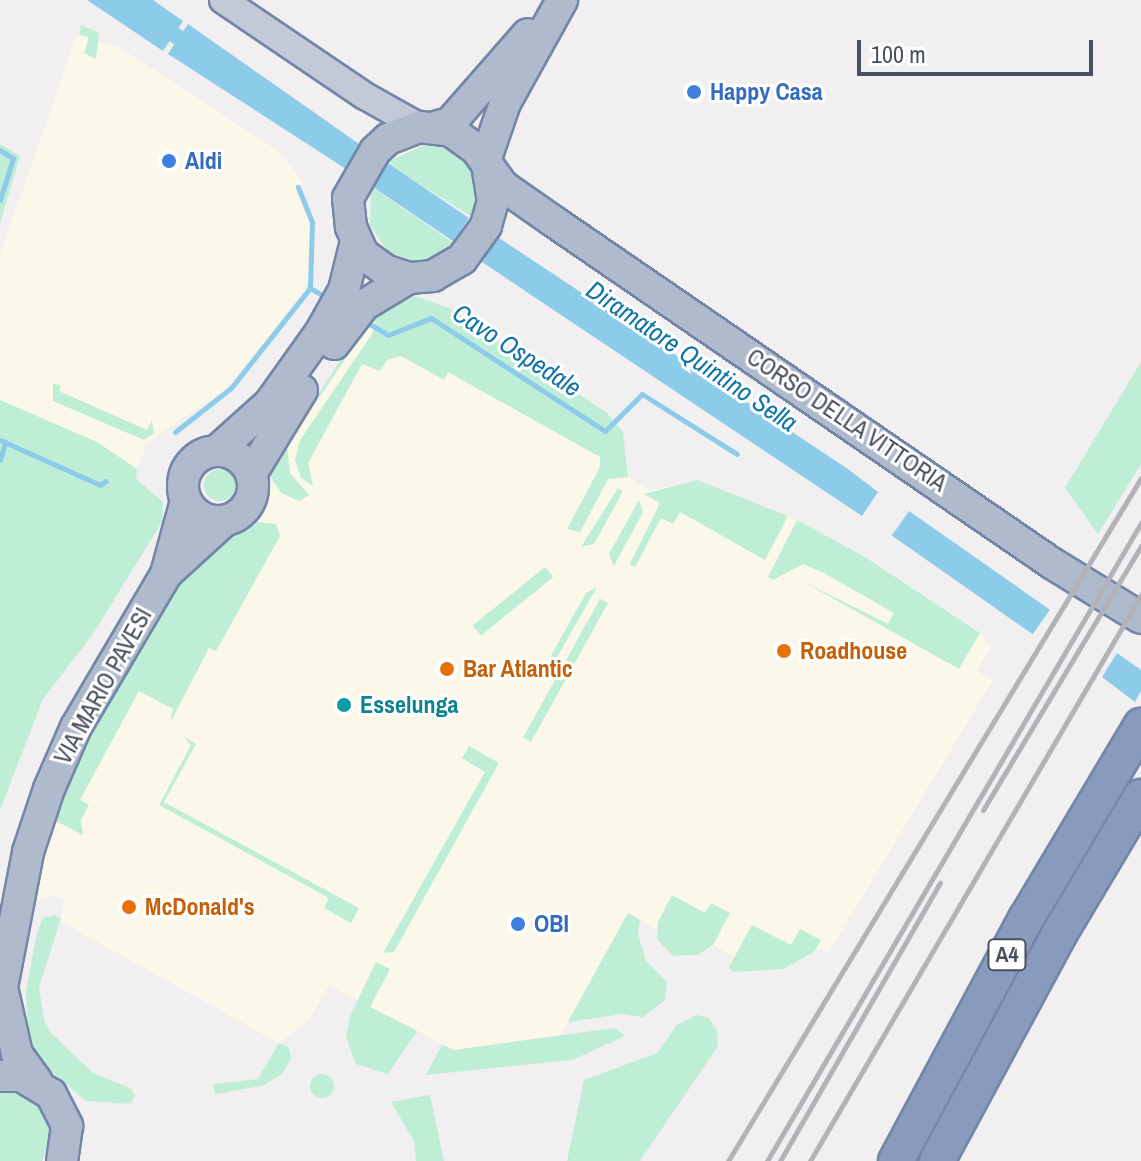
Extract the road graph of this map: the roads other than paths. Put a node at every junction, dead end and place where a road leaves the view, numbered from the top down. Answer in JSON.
{"nodes":[{"id":1,"x":223,"y":0,"type":"edge"},
{"id":2,"x":560,"y":0,"type":"edge"},
{"id":3,"x":365,"y":96,"type":"junction"},
{"id":4,"x":428,"y":127,"type":"junction"},
{"id":5,"x":375,"y":151,"type":"junction"},
{"id":6,"x":486,"y":163,"type":"junction"},
{"id":7,"x":553,"y":221,"type":"junction"},
{"id":8,"x":487,"y":222,"type":"junction"},
{"id":9,"x":356,"y":241,"type":"junction"},
{"id":10,"x":409,"y":278,"type":"junction"},
{"id":11,"x":346,"y":309,"type":"junction"},
{"id":12,"x":218,"y":450,"type":"junction"},
{"id":13,"x":251,"y":474,"type":"junction"},
{"id":14,"x":186,"y":501,"type":"junction"},
{"id":15,"x":224,"y":521,"type":"junction"},
{"id":16,"x":166,"y":574,"type":"junction"},
{"id":17,"x":1141,"y":618,"type":"edge"},
{"id":18,"x":1133,"y":740,"type":"edge"},
{"id":19,"x":1141,"y":797,"type":"edge"},
{"id":20,"x":1,"y":992,"type":"edge"},
{"id":21,"x":0,"y":1076,"type":"edge"},
{"id":22,"x":37,"y":1082,"type":"junction"},
{"id":23,"x":62,"y":1161,"type":"edge"},
{"id":24,"x":896,"y":1161,"type":"edge"},
{"id":25,"x":937,"y":1161,"type":"edge"}],
"edges":[{"from":1,"to":3,"type":"main road"},
{"from":2,"to":4,"type":"main road"},
{"from":2,"to":6,"type":"main road"},
{"from":3,"to":4,"type":"main road"},
{"from":3,"to":5,"type":"main road"},
{"from":4,"to":5,"type":"main road"},
{"from":4,"to":6,"type":"main road"},
{"from":5,"to":9,"type":"main road"},
{"from":6,"to":7,"type":"main road","name":"CORSO DELLA VITTORIA"},
{"from":6,"to":8,"type":"main road"},
{"from":7,"to":8,"type":"main road"},
{"from":7,"to":17,"type":"main road","name":"CORSO DELLA VITTORIA"},
{"from":8,"to":10,"type":"main road"},
{"from":9,"to":10,"type":"main road"},
{"from":9,"to":11,"type":"main road"},
{"from":10,"to":11,"type":"main road"},
{"from":11,"to":12,"type":"main road"},
{"from":11,"to":13,"type":"main road"},
{"from":12,"to":13,"type":"main road"},
{"from":12,"to":14,"type":"main road"},
{"from":13,"to":15,"type":"main road"},
{"from":14,"to":15,"type":"main road"},
{"from":14,"to":16,"type":"main road","name":"VIA MARIO PAVESI"},
{"from":15,"to":16,"type":"main road","name":"VIA MARIO PAVESI"},
{"from":16,"to":20,"type":"main road","name":"VIA MARIO PAVESI"},
{"from":18,"to":24,"type":"highway","number":"A4"},
{"from":19,"to":25,"type":"highway","number":"A4"},
{"from":20,"to":22,"type":"main road","name":"VIA MARIO PAVESI"},
{"from":21,"to":22,"type":"main road"},
{"from":22,"to":23,"type":"main road","name":"VIA MARIO PAVESI"}]}
